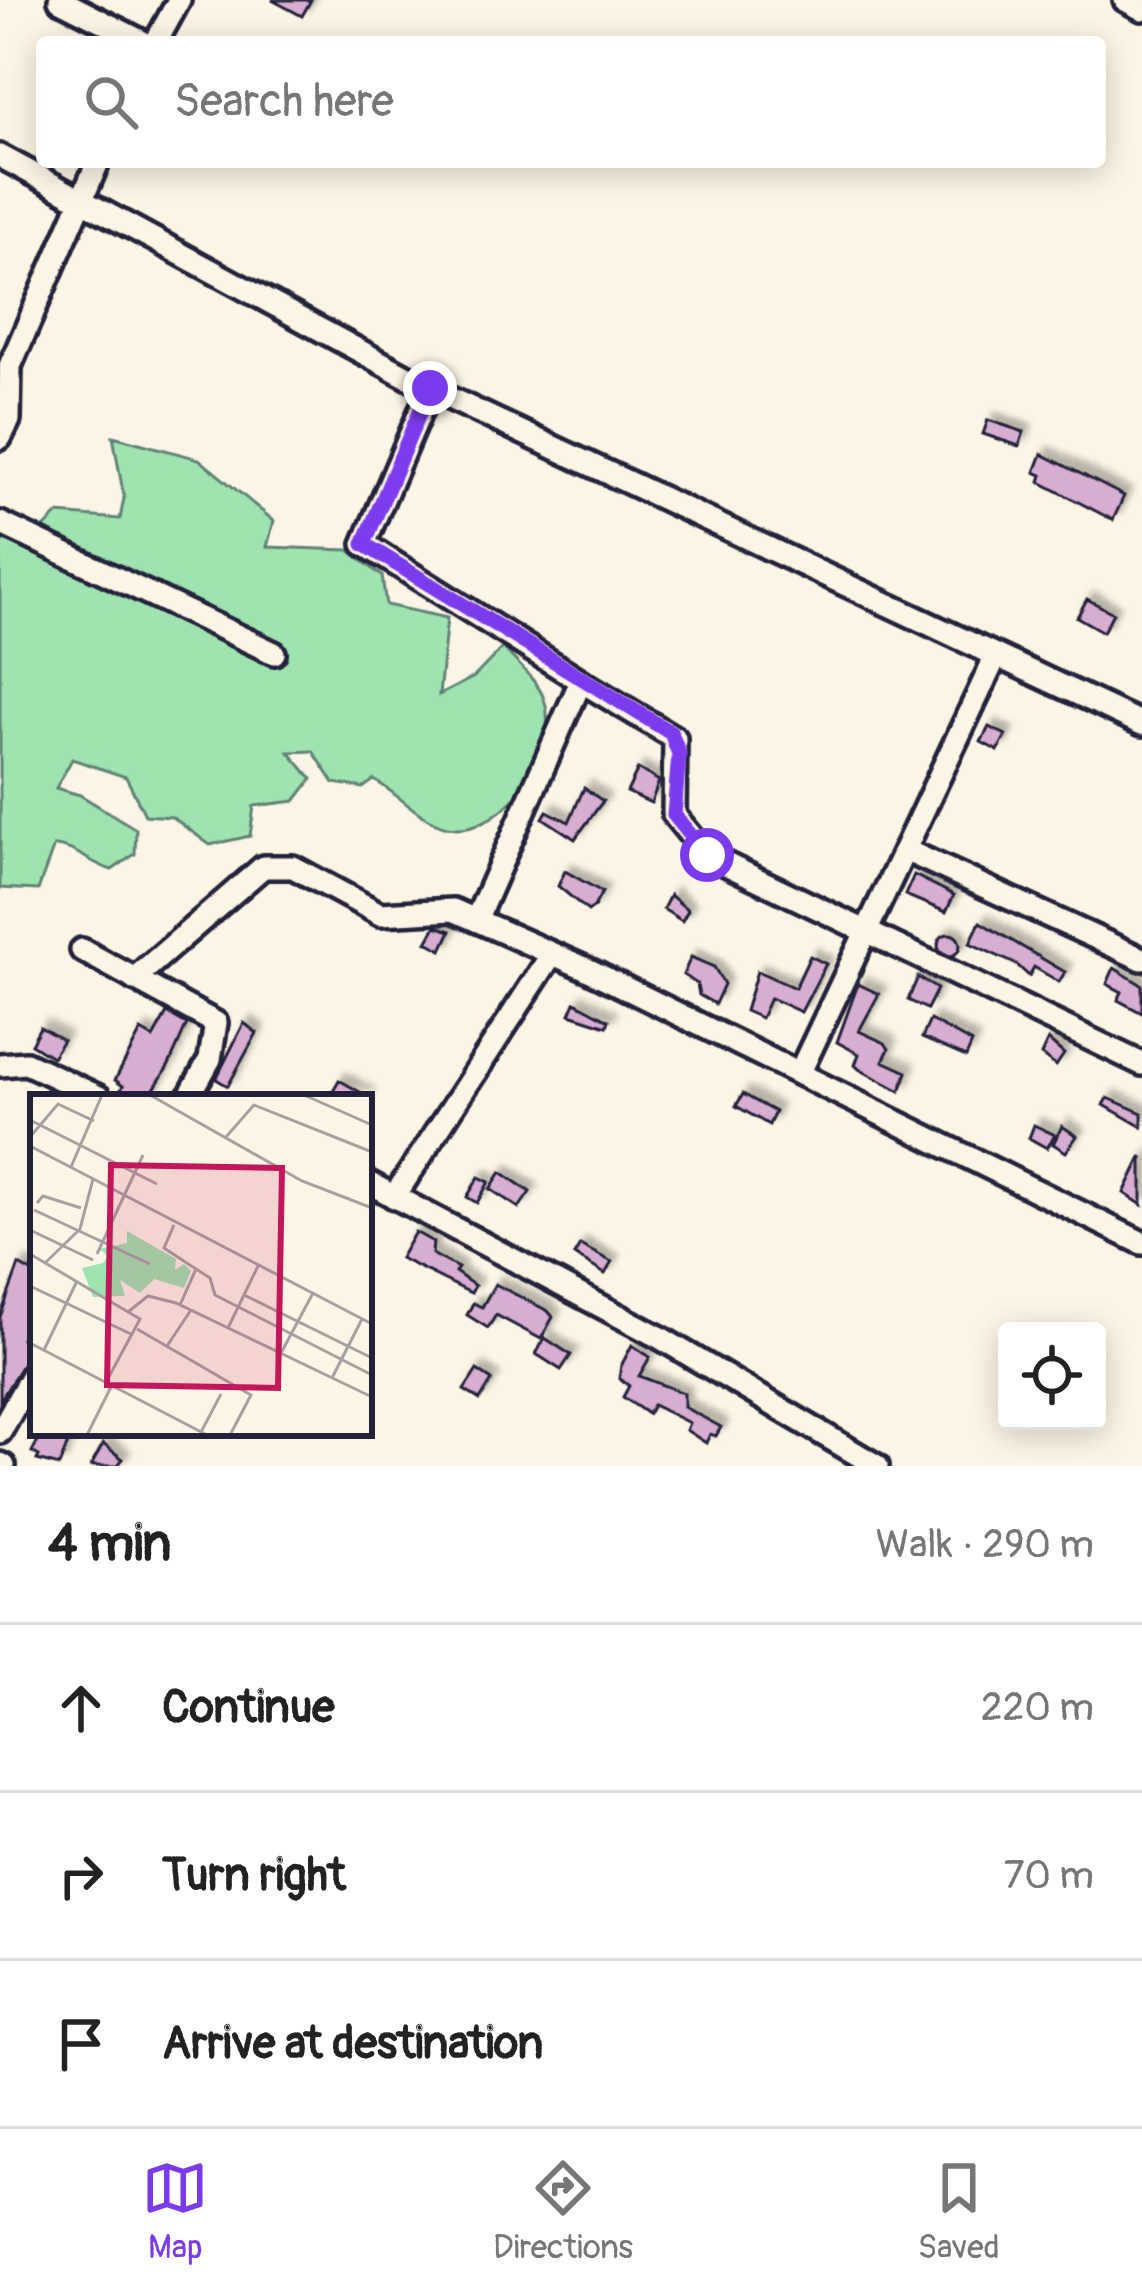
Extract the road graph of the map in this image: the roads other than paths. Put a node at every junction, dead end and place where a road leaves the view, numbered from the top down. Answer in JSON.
{"nodes":[{"id":1,"x":59,"y":0,"type":"edge"},
{"id":2,"x":179,"y":0,"type":"edge"},
{"id":3,"x":1125,"y":0,"type":"edge"},
{"id":4,"x":1142,"y":9,"type":"edge"},
{"id":5,"x":131,"y":36,"type":"edge"},
{"id":6,"x":159,"y":36,"type":"edge"},
{"id":7,"x":0,"y":156,"type":"edge"},
{"id":8,"x":95,"y":168,"type":"edge"},
{"id":9,"x":81,"y":197,"type":"junction"},
{"id":10,"x":430,"y":388,"type":"junction"},
{"id":11,"x":5,"y":413,"type":"edge"},
{"id":12,"x":0,"y":438,"type":"edge"},
{"id":13,"x":0,"y":523,"type":"edge"},
{"id":14,"x":274,"y":652,"type":"dead end"},
{"id":15,"x":996,"y":656,"type":"junction"},
{"id":16,"x":581,"y":681,"type":"junction"},
{"id":17,"x":1142,"y":724,"type":"edge"},
{"id":18,"x":907,"y":851,"type":"junction"},
{"id":19,"x":476,"y":920,"type":"junction"},
{"id":20,"x":869,"y":932,"type":"junction"},
{"id":21,"x":82,"y":950,"type":"dead end"},
{"id":22,"x":552,"y":954,"type":"junction"},
{"id":23,"x":1142,"y":958,"type":"edge"},
{"id":24,"x":134,"y":979,"type":"junction"},
{"id":25,"x":1142,"y":1064,"type":"edge"},
{"id":26,"x":0,"y":1065,"type":"edge"},
{"id":27,"x":800,"y":1072,"type":"junction"},
{"id":28,"x":193,"y":1091,"type":"edge"},
{"id":29,"x":93,"y":1094,"type":"edge"},
{"id":30,"x":372,"y":1185,"type":"edge"},
{"id":31,"x":394,"y":1197,"type":"junction"},
{"id":32,"x":1142,"y":1243,"type":"edge"},
{"id":33,"x":30,"y":1377,"type":"edge"},
{"id":34,"x":0,"y":1432,"type":"edge"},
{"id":35,"x":877,"y":1466,"type":"edge"}],
"edges":[{"from":1,"to":5,"type":"street"},
{"from":2,"to":6,"type":"street"},
{"from":3,"to":4,"type":"street"},
{"from":7,"to":9,"type":"street"},
{"from":8,"to":9,"type":"street"},
{"from":9,"to":10,"type":"street"},
{"from":9,"to":11,"type":"street"},
{"from":10,"to":15,"type":"street"},
{"from":10,"to":16,"type":"street"},
{"from":11,"to":12,"type":"street"},
{"from":13,"to":14,"type":"street"},
{"from":15,"to":17,"type":"street"},
{"from":15,"to":18,"type":"street"},
{"from":16,"to":19,"type":"street"},
{"from":16,"to":20,"type":"street"},
{"from":18,"to":20,"type":"street"},
{"from":18,"to":23,"type":"street"},
{"from":19,"to":22,"type":"street"},
{"from":19,"to":24,"type":"street"},
{"from":20,"to":25,"type":"street"},
{"from":20,"to":27,"type":"street"},
{"from":21,"to":24,"type":"street"},
{"from":22,"to":27,"type":"street"},
{"from":22,"to":31,"type":"street"},
{"from":24,"to":28,"type":"street"},
{"from":26,"to":29,"type":"street"},
{"from":27,"to":32,"type":"street"},
{"from":30,"to":31,"type":"street"},
{"from":31,"to":35,"type":"street"},
{"from":33,"to":34,"type":"street"}]}
